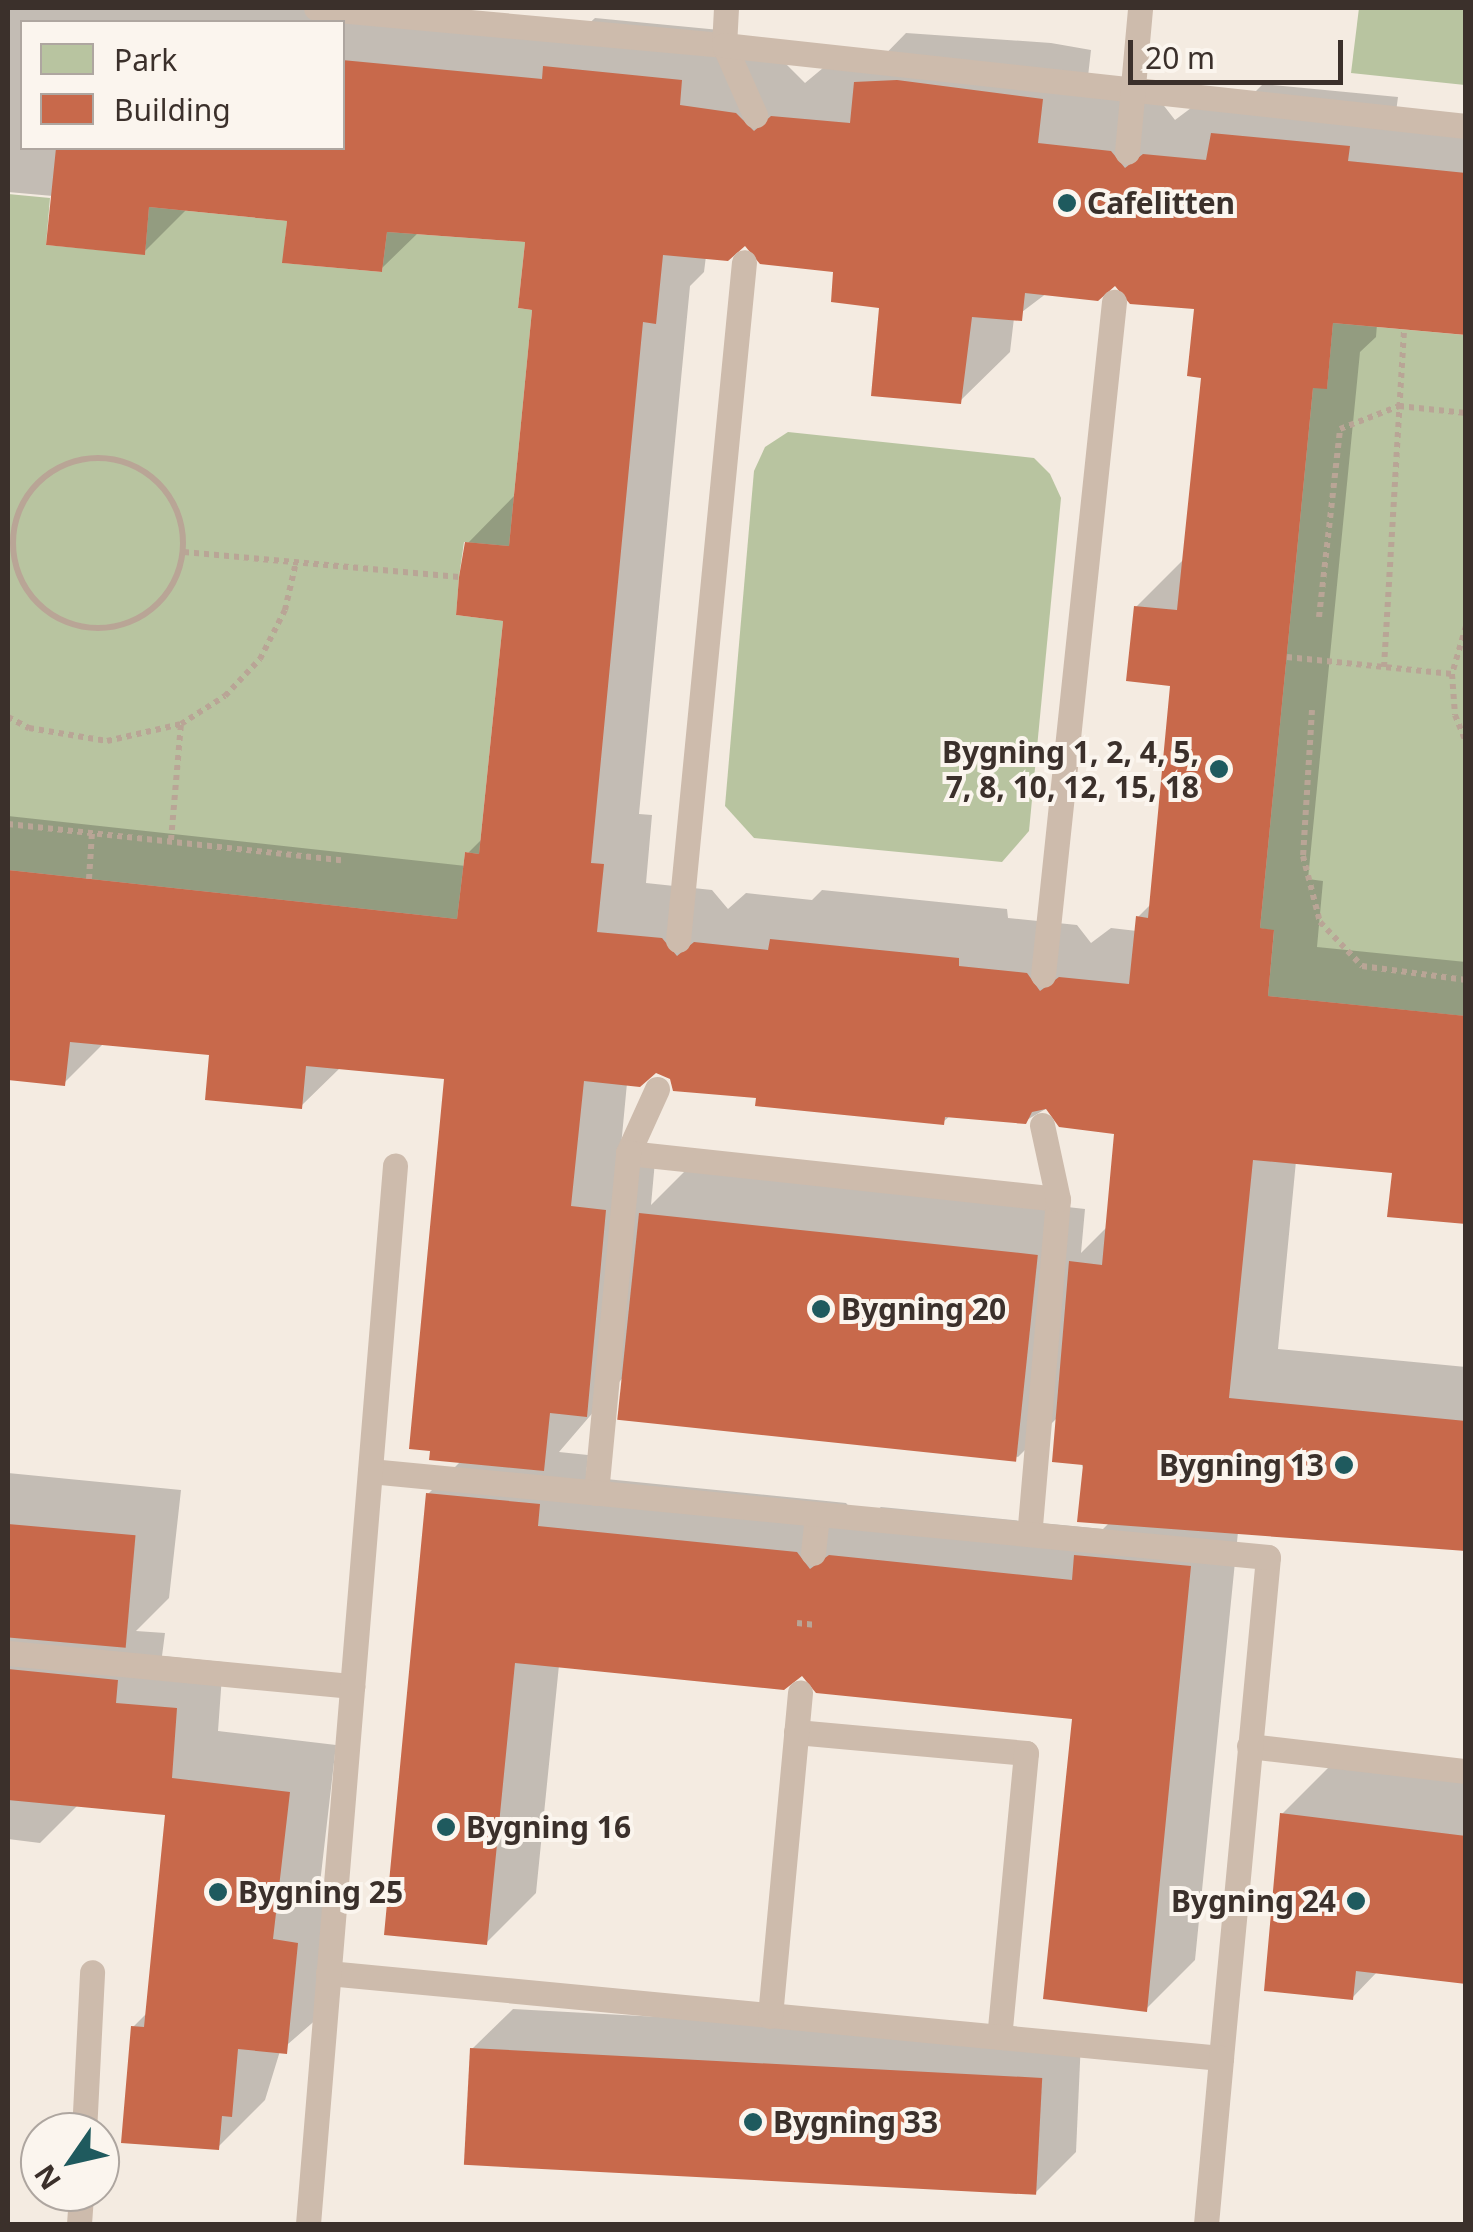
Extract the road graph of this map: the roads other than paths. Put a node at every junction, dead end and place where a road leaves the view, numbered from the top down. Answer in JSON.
{"nodes":[{"id":1,"x":316,"y":8,"type":"edge"},
{"id":2,"x":726,"y":8,"type":"edge"},
{"id":3,"x":1140,"y":8,"type":"edge"},
{"id":4,"x":724,"y":46,"type":"junction"},
{"id":5,"x":1132,"y":92,"type":"junction"},
{"id":6,"x":755,"y":115,"type":"dead end"},
{"id":7,"x":1466,"y":126,"type":"edge"},
{"id":8,"x":1127,"y":152,"type":"dead end"},
{"id":9,"x":744,"y":262,"type":"dead end"},
{"id":10,"x":1114,"y":302,"type":"dead end"},
{"id":11,"x":678,"y":940,"type":"dead end"},
{"id":12,"x":1043,"y":975,"type":"dead end"},
{"id":13,"x":657,"y":1089,"type":"dead end"},
{"id":14,"x":1042,"y":1126,"type":"dead end"},
{"id":15,"x":628,"y":1153,"type":"junction"},
{"id":16,"x":395,"y":1166,"type":"dead end"},
{"id":17,"x":1058,"y":1199,"type":"junction"},
{"id":18,"x":370,"y":1471,"type":"junction"},
{"id":19,"x":596,"y":1493,"type":"junction"},
{"id":20,"x":816,"y":1514,"type":"junction"},
{"id":21,"x":1030,"y":1534,"type":"junction"},
{"id":22,"x":813,"y":1553,"type":"dead end"},
{"id":23,"x":8,"y":1653,"type":"edge"},
{"id":24,"x":352,"y":1686,"type":"junction"},
{"id":25,"x":800,"y":1692,"type":"dead end"},
{"id":26,"x":796,"y":1732,"type":"junction"},
{"id":27,"x":1250,"y":1746,"type":"junction"},
{"id":28,"x":1466,"y":1771,"type":"edge"},
{"id":29,"x":92,"y":1972,"type":"dead end"},
{"id":30,"x":328,"y":1973,"type":"junction"},
{"id":31,"x":770,"y":2016,"type":"junction"},
{"id":32,"x":999,"y":2037,"type":"junction"},
{"id":33,"x":1221,"y":2058,"type":"junction"},
{"id":34,"x":85,"y":2112,"type":"edge"},
{"id":35,"x":308,"y":2224,"type":"edge"},
{"id":36,"x":1206,"y":2224,"type":"edge"}],
"edges":[{"from":1,"to":4,"type":"lane"},
{"from":2,"to":4,"type":"lane"},
{"from":3,"to":5,"type":"lane"},
{"from":4,"to":5,"type":"lane"},
{"from":4,"to":6,"type":"lane"},
{"from":5,"to":7,"type":"lane"},
{"from":5,"to":8,"type":"lane"},
{"from":9,"to":11,"type":"lane"},
{"from":10,"to":12,"type":"lane"},
{"from":13,"to":15,"type":"lane"},
{"from":14,"to":17,"type":"lane"},
{"from":15,"to":17,"type":"lane"},
{"from":15,"to":19,"type":"lane"},
{"from":16,"to":18,"type":"lane"},
{"from":17,"to":21,"type":"lane"},
{"from":18,"to":19,"type":"lane"},
{"from":18,"to":24,"type":"lane"},
{"from":19,"to":20,"type":"lane"},
{"from":20,"to":21,"type":"lane"},
{"from":20,"to":22,"type":"lane"},
{"from":21,"to":27,"type":"lane"},
{"from":23,"to":24,"type":"lane"},
{"from":24,"to":30,"type":"lane"},
{"from":25,"to":26,"type":"lane"},
{"from":26,"to":31,"type":"lane"},
{"from":26,"to":32,"type":"lane"},
{"from":27,"to":28,"type":"lane"},
{"from":27,"to":33,"type":"lane"},
{"from":29,"to":34,"type":"lane"},
{"from":30,"to":31,"type":"lane"},
{"from":30,"to":35,"type":"lane"},
{"from":31,"to":32,"type":"lane"},
{"from":32,"to":33,"type":"lane"},
{"from":33,"to":36,"type":"lane"}]}
